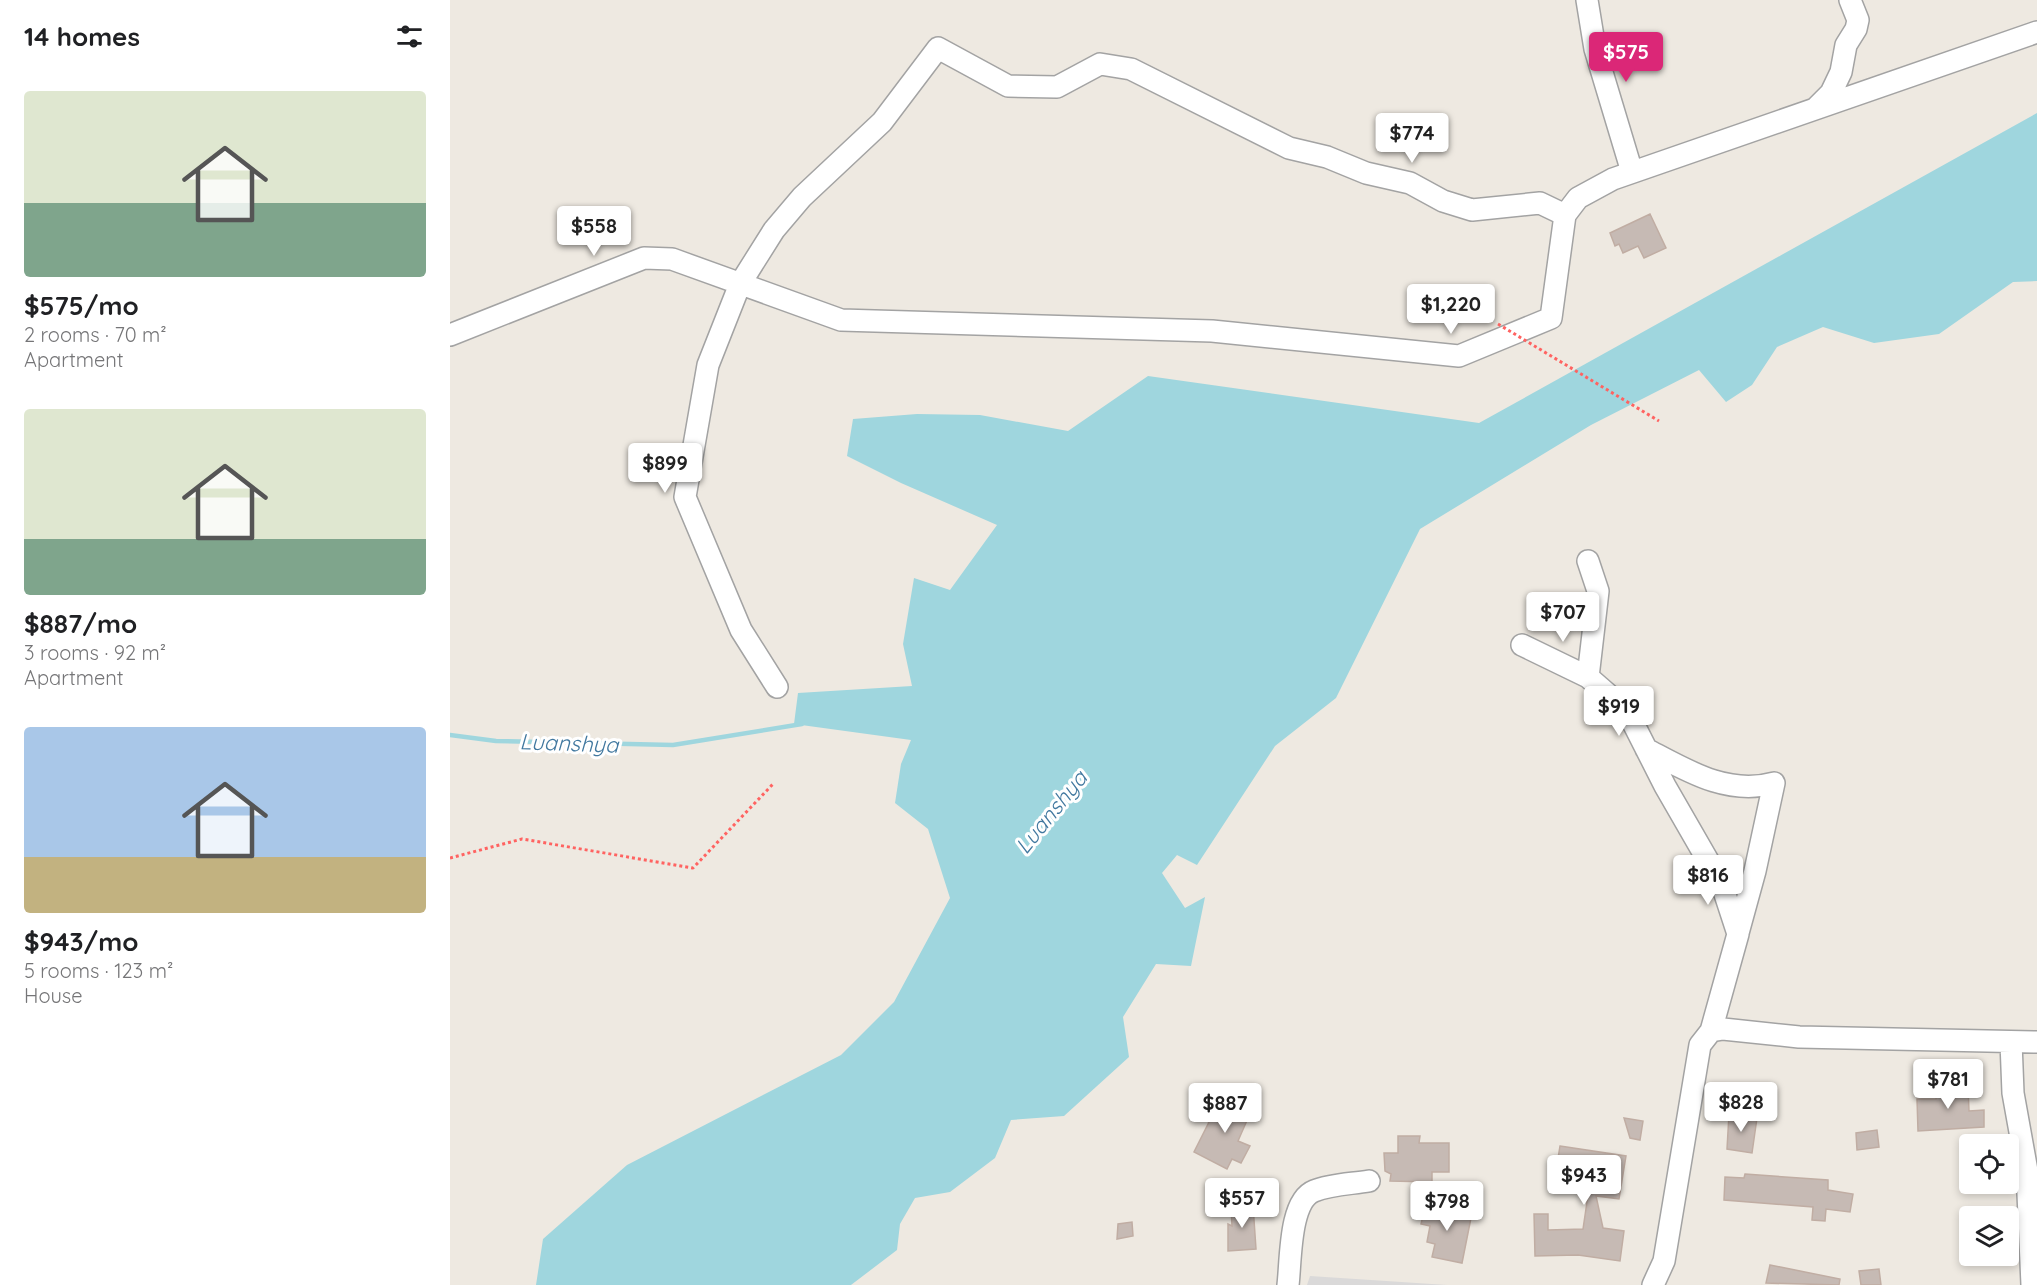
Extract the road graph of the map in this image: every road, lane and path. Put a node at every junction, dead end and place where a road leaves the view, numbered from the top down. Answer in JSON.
{"nodes":[{"id":1,"x":1587,"y":0,"type":"edge"},
{"id":2,"x":1850,"y":0,"type":"edge"},
{"id":3,"x":2037,"y":32,"type":"edge"},
{"id":4,"x":1815,"y":109,"type":"junction"},
{"id":5,"x":1632,"y":172,"type":"junction"},
{"id":6,"x":1565,"y":215,"type":"junction"},
{"id":7,"x":740,"y":284,"type":"junction"},
{"id":8,"x":1498,"y":324,"type":"dead end"},
{"id":9,"x":450,"y":335,"type":"edge"},
{"id":10,"x":1659,"y":421,"type":"dead end"},
{"id":11,"x":1588,"y":561,"type":"dead end"},
{"id":12,"x":1522,"y":645,"type":"dead end"},
{"id":13,"x":1588,"y":677,"type":"junction"},
{"id":14,"x":777,"y":687,"type":"dead end"},
{"id":15,"x":1646,"y":748,"type":"junction"},
{"id":16,"x":773,"y":784,"type":"dead end"},
{"id":17,"x":450,"y":858,"type":"edge"},
{"id":18,"x":1738,"y":934,"type":"junction"},
{"id":19,"x":1711,"y":1031,"type":"junction"},
{"id":20,"x":2010,"y":1042,"type":"junction"},
{"id":21,"x":2037,"y":1042,"type":"edge"},
{"id":22,"x":1369,"y":1181,"type":"dead end"},
{"id":23,"x":1288,"y":1285,"type":"edge"},
{"id":24,"x":1653,"y":1285,"type":"edge"},
{"id":25,"x":2032,"y":1285,"type":"edge"}],
"edges":[{"from":1,"to":5,"type":"street"},
{"from":2,"to":4,"type":"street"},
{"from":3,"to":4,"type":"street"},
{"from":4,"to":5,"type":"street"},
{"from":5,"to":6,"type":"street"},
{"from":6,"to":7,"type":"street"},
{"from":6,"to":7,"type":"street"},
{"from":7,"to":9,"type":"street"},
{"from":7,"to":14,"type":"street"},
{"from":8,"to":10,"type":"path","bridge":true},
{"from":11,"to":13,"type":"street"},
{"from":12,"to":13,"type":"street"},
{"from":13,"to":15,"type":"street"},
{"from":15,"to":18,"type":"street"},
{"from":15,"to":18,"type":"street"},
{"from":16,"to":17,"type":"path"},
{"from":18,"to":19,"type":"street"},
{"from":19,"to":20,"type":"street"},
{"from":19,"to":24,"type":"street"},
{"from":20,"to":21,"type":"street"},
{"from":20,"to":25,"type":"street"},
{"from":22,"to":23,"type":"street"}]}
